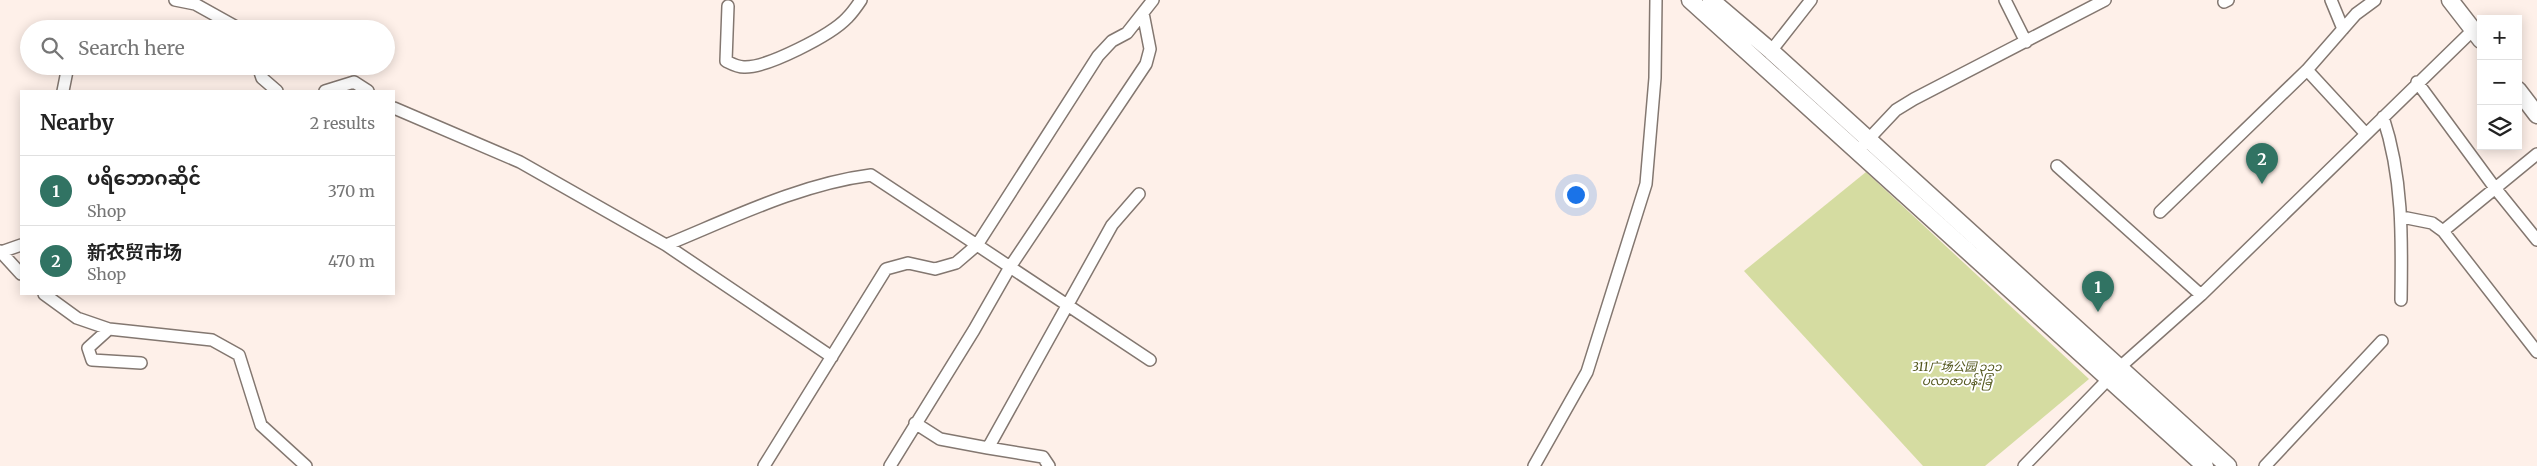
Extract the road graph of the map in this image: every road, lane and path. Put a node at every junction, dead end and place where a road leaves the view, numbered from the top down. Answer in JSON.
{"nodes":[{"id":1,"x":175,"y":0,"type":"edge"},
{"id":2,"x":861,"y":0,"type":"edge"},
{"id":3,"x":1153,"y":0,"type":"edge"},
{"id":4,"x":1656,"y":0,"type":"edge"},
{"id":5,"x":1690,"y":0,"type":"edge"},
{"id":6,"x":1712,"y":0,"type":"edge"},
{"id":7,"x":1812,"y":0,"type":"edge"},
{"id":8,"x":2005,"y":0,"type":"edge"},
{"id":9,"x":2105,"y":0,"type":"edge"},
{"id":10,"x":2331,"y":0,"type":"edge"},
{"id":11,"x":2375,"y":0,"type":"edge"},
{"id":12,"x":2450,"y":0,"type":"edge"},
{"id":13,"x":728,"y":6,"type":"dead end"},
{"id":14,"x":1143,"y":12,"type":"junction"},
{"id":15,"x":224,"y":20,"type":"edge"},
{"id":16,"x":2343,"y":29,"type":"junction"},
{"id":17,"x":2477,"y":35,"type":"edge"},
{"id":18,"x":2026,"y":42,"type":"junction"},
{"id":19,"x":1771,"y":51,"type":"junction"},
{"id":20,"x":2307,"y":70,"type":"junction"},
{"id":21,"x":66,"y":75,"type":"edge"},
{"id":22,"x":261,"y":75,"type":"edge"},
{"id":23,"x":2417,"y":82,"type":"junction"},
{"id":24,"x":63,"y":90,"type":"edge"},
{"id":25,"x":276,"y":90,"type":"edge"},
{"id":26,"x":328,"y":90,"type":"edge"},
{"id":27,"x":366,"y":90,"type":"edge"},
{"id":28,"x":2522,"y":95,"type":"edge"},
{"id":29,"x":395,"y":108,"type":"edge"},
{"id":30,"x":2537,"y":115,"type":"edge"},
{"id":31,"x":2383,"y":117,"type":"junction"},
{"id":32,"x":2366,"y":134,"type":"junction"},
{"id":33,"x":1868,"y":139,"type":"junction"},
{"id":34,"x":1857,"y":152,"type":"junction"},
{"id":35,"x":2537,"y":154,"type":"edge"},
{"id":36,"x":2057,"y":166,"type":"dead end"},
{"id":37,"x":2495,"y":188,"type":"junction"},
{"id":38,"x":1139,"y":194,"type":"dead end"},
{"id":39,"x":1943,"y":206,"type":"junction"},
{"id":40,"x":2160,"y":212,"type":"dead end"},
{"id":41,"x":2402,"y":217,"type":"junction"},
{"id":42,"x":1931,"y":219,"type":"junction"},
{"id":43,"x":2443,"y":231,"type":"junction"},
{"id":44,"x":2537,"y":240,"type":"edge"},
{"id":45,"x":20,"y":245,"type":"edge"},
{"id":46,"x":666,"y":245,"type":"junction"},
{"id":47,"x":977,"y":245,"type":"junction"},
{"id":48,"x":0,"y":251,"type":"edge"},
{"id":49,"x":1010,"y":266,"type":"junction"},
{"id":50,"x":20,"y":273,"type":"edge"},
{"id":51,"x":2018,"y":274,"type":"junction"},
{"id":52,"x":2007,"y":287,"type":"junction"},
{"id":53,"x":45,"y":295,"type":"edge"},
{"id":54,"x":2200,"y":295,"type":"junction"},
{"id":55,"x":2401,"y":300,"type":"dead end"},
{"id":56,"x":1067,"y":306,"type":"junction"},
{"id":57,"x":109,"y":330,"type":"junction"},
{"id":58,"x":2382,"y":341,"type":"dead end"},
{"id":59,"x":2537,"y":352,"type":"edge"},
{"id":60,"x":832,"y":356,"type":"junction"},
{"id":61,"x":1150,"y":360,"type":"dead end"},
{"id":62,"x":141,"y":363,"type":"dead end"},
{"id":63,"x":2120,"y":367,"type":"junction"},
{"id":64,"x":2108,"y":379,"type":"junction"},
{"id":65,"x":915,"y":423,"type":"junction"},
{"id":66,"x":2178,"y":430,"type":"junction"},
{"id":67,"x":988,"y":448,"type":"junction"},
{"id":68,"x":306,"y":466,"type":"edge"},
{"id":69,"x":764,"y":466,"type":"edge"},
{"id":70,"x":890,"y":466,"type":"edge"},
{"id":71,"x":1049,"y":466,"type":"edge"},
{"id":72,"x":1534,"y":466,"type":"edge"},
{"id":73,"x":2024,"y":466,"type":"edge"},
{"id":74,"x":2206,"y":466,"type":"edge"},
{"id":75,"x":2228,"y":466,"type":"edge"},
{"id":76,"x":2265,"y":466,"type":"edge"}],
"edges":[{"from":1,"to":15,"type":"street"},
{"from":2,"to":13,"type":"street"},
{"from":3,"to":14,"type":"street"},
{"from":4,"to":72,"type":"street"},
{"from":5,"to":34,"type":"main road"},
{"from":6,"to":19,"type":"main road"},
{"from":7,"to":19,"type":"street"},
{"from":8,"to":18,"type":"street"},
{"from":9,"to":18,"type":"street"},
{"from":10,"to":16,"type":"street"},
{"from":11,"to":16,"type":"street"},
{"from":12,"to":17,"type":"main road"},
{"from":14,"to":47,"type":"street"},
{"from":14,"to":49,"type":"street"},
{"from":16,"to":20,"type":"street"},
{"from":17,"to":23,"type":"street"},
{"from":18,"to":33,"type":"street"},
{"from":19,"to":33,"type":"main road"},
{"from":20,"to":32,"type":"street"},
{"from":20,"to":40,"type":"street"},
{"from":21,"to":24,"type":"street"},
{"from":22,"to":25,"type":"street"},
{"from":23,"to":31,"type":"street"},
{"from":23,"to":37,"type":"street"},
{"from":26,"to":27,"type":"street"},
{"from":28,"to":30,"type":"main road"},
{"from":29,"to":46,"type":"street"},
{"from":31,"to":32,"type":"street"},
{"from":31,"to":41,"type":"street"},
{"from":32,"to":54,"type":"street"},
{"from":33,"to":34,"type":"street"},
{"from":33,"to":39,"type":"main road"},
{"from":34,"to":42,"type":"main road"},
{"from":35,"to":37,"type":"street"},
{"from":36,"to":54,"type":"street"},
{"from":37,"to":43,"type":"street"},
{"from":37,"to":44,"type":"street"},
{"from":38,"to":56,"type":"street"},
{"from":39,"to":42,"type":"main road"},
{"from":39,"to":51,"type":"main road"},
{"from":41,"to":43,"type":"street"},
{"from":41,"to":55,"type":"street"},
{"from":42,"to":52,"type":"main road"},
{"from":43,"to":59,"type":"street"},
{"from":45,"to":48,"type":"street"},
{"from":46,"to":47,"type":"street"},
{"from":46,"to":60,"type":"street"},
{"from":47,"to":49,"type":"street"},
{"from":47,"to":60,"type":"street"},
{"from":48,"to":50,"type":"street"},
{"from":49,"to":56,"type":"street"},
{"from":49,"to":65,"type":"street"},
{"from":51,"to":52,"type":"main road"},
{"from":51,"to":63,"type":"main road"},
{"from":52,"to":64,"type":"main road"},
{"from":53,"to":57,"type":"street"},
{"from":54,"to":63,"type":"street"},
{"from":56,"to":61,"type":"street"},
{"from":56,"to":67,"type":"street"},
{"from":57,"to":62,"type":"street"},
{"from":57,"to":68,"type":"street"},
{"from":58,"to":76,"type":"street"},
{"from":60,"to":69,"type":"street"},
{"from":63,"to":64,"type":"street"},
{"from":63,"to":66,"type":"main road"},
{"from":64,"to":66,"type":"main road"},
{"from":64,"to":73,"type":"street"},
{"from":65,"to":67,"type":"street"},
{"from":65,"to":70,"type":"street"},
{"from":66,"to":74,"type":"main road"},
{"from":66,"to":75,"type":"main road"},
{"from":67,"to":71,"type":"street"}]}
